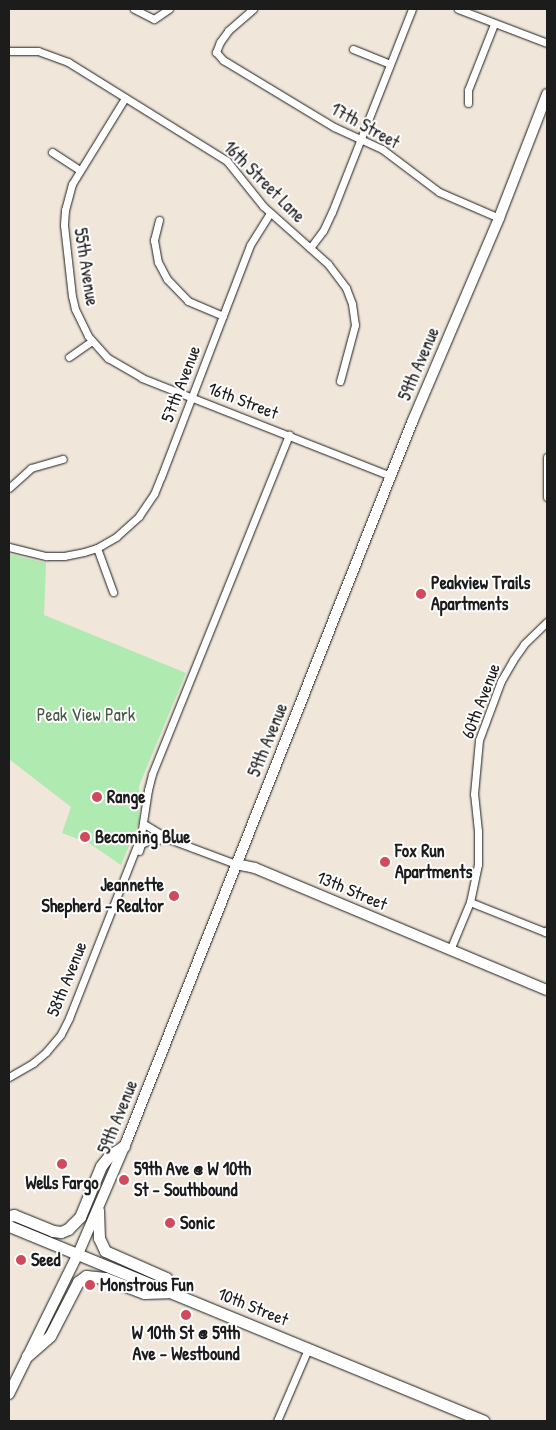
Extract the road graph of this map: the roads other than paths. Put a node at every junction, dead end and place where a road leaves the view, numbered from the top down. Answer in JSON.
{"nodes":[{"id":1,"x":134,"y":9,"type":"edge"},
{"id":2,"x":169,"y":9,"type":"edge"},
{"id":3,"x":253,"y":9,"type":"edge"},
{"id":4,"x":412,"y":9,"type":"edge"},
{"id":5,"x":458,"y":9,"type":"edge"},
{"id":6,"x":494,"y":24,"type":"junction"},
{"id":7,"x":547,"y":43,"type":"edge"},
{"id":8,"x":353,"y":49,"type":"dead end"},
{"id":9,"x":9,"y":51,"type":"edge"},
{"id":10,"x":390,"y":64,"type":"junction"},
{"id":11,"x":547,"y":94,"type":"edge"},
{"id":12,"x":125,"y":98,"type":"junction"},
{"id":13,"x":468,"y":103,"type":"dead end"},
{"id":14,"x":361,"y":139,"type":"junction"},
{"id":15,"x":52,"y":152,"type":"dead end"},
{"id":16,"x":80,"y":170,"type":"junction"},
{"id":17,"x":270,"y":213,"type":"junction"},
{"id":18,"x":499,"y":218,"type":"junction"},
{"id":19,"x":158,"y":220,"type":"dead end"},
{"id":20,"x":310,"y":248,"type":"junction"},
{"id":21,"x":223,"y":316,"type":"junction"},
{"id":22,"x":92,"y":341,"type":"junction"},
{"id":23,"x":69,"y":358,"type":"dead end"},
{"id":24,"x":340,"y":381,"type":"dead end"},
{"id":25,"x":192,"y":397,"type":"junction"},
{"id":26,"x":289,"y":435,"type":"junction"},
{"id":27,"x":547,"y":457,"type":"edge"},
{"id":28,"x":63,"y":459,"type":"dead end"},
{"id":29,"x":391,"y":476,"type":"junction"},
{"id":30,"x":9,"y":488,"type":"edge"},
{"id":31,"x":547,"y":497,"type":"edge"},
{"id":32,"x":9,"y":547,"type":"edge"},
{"id":33,"x":97,"y":548,"type":"junction"},
{"id":34,"x":113,"y":592,"type":"dead end"},
{"id":35,"x":547,"y":622,"type":"edge"},
{"id":36,"x":144,"y":824,"type":"junction"},
{"id":37,"x":169,"y":839,"type":"junction"},
{"id":38,"x":236,"y":864,"type":"junction"},
{"id":39,"x":126,"y":872,"type":"junction"},
{"id":40,"x":470,"y":902,"type":"junction"},
{"id":41,"x":546,"y":931,"type":"edge"},
{"id":42,"x":450,"y":950,"type":"junction"},
{"id":43,"x":547,"y":990,"type":"edge"},
{"id":44,"x":9,"y":1077,"type":"edge"},
{"id":45,"x":124,"y":1146,"type":"junction"},
{"id":46,"x":98,"y":1210,"type":"junction"},
{"id":47,"x":9,"y":1216,"type":"edge"},
{"id":48,"x":9,"y":1226,"type":"edge"},
{"id":49,"x":78,"y":1254,"type":"junction"},
{"id":50,"x":177,"y":1294,"type":"junction"},
{"id":51,"x":308,"y":1349,"type":"junction"},
{"id":52,"x":27,"y":1356,"type":"junction"},
{"id":53,"x":9,"y":1394,"type":"edge"},
{"id":54,"x":277,"y":1421,"type":"edge"},
{"id":55,"x":484,"y":1421,"type":"edge"}],
"edges":[{"from":1,"to":2,"type":"street"},
{"from":3,"to":14,"type":"street","name":"17th Street"},
{"from":4,"to":10,"type":"street"},
{"from":5,"to":6,"type":"street"},
{"from":6,"to":7,"type":"street"},
{"from":6,"to":13,"type":"street"},
{"from":8,"to":10,"type":"street"},
{"from":9,"to":12,"type":"street","name":"16th Street Lane"},
{"from":10,"to":14,"type":"street"},
{"from":11,"to":18,"type":"main road","name":"59th Avenue"},
{"from":12,"to":16,"type":"street","name":"55th Avenue"},
{"from":12,"to":17,"type":"street","name":"16th Street Lane"},
{"from":14,"to":18,"type":"street","name":"17th Street"},
{"from":14,"to":20,"type":"street"},
{"from":15,"to":16,"type":"street"},
{"from":16,"to":22,"type":"street","name":"55th Avenue"},
{"from":17,"to":20,"type":"street","name":"16th Street Lane"},
{"from":17,"to":21,"type":"street","name":"57th Avenue"},
{"from":18,"to":29,"type":"main road","name":"59th Avenue"},
{"from":19,"to":21,"type":"street"},
{"from":20,"to":24,"type":"street","name":"16th Street Lane"},
{"from":21,"to":25,"type":"street","name":"57th Avenue"},
{"from":22,"to":23,"type":"street"},
{"from":22,"to":25,"type":"street","name":"16th Street"},
{"from":25,"to":26,"type":"street","name":"16th Street"},
{"from":25,"to":33,"type":"street","name":"57th Avenue"},
{"from":26,"to":29,"type":"street","name":"16th Street"},
{"from":26,"to":36,"type":"street","name":"58th Avenue"},
{"from":27,"to":31,"type":"street"},
{"from":28,"to":30,"type":"street"},
{"from":29,"to":38,"type":"main road","name":"59th Avenue"},
{"from":32,"to":33,"type":"street","name":"57th Avenue"},
{"from":33,"to":34,"type":"street"},
{"from":35,"to":40,"type":"street","name":"60th Avenue"},
{"from":36,"to":37,"type":"street","name":"13th Street"},
{"from":36,"to":39,"type":"street","name":"58th Avenue"},
{"from":37,"to":38,"type":"street","name":"13th Street"},
{"from":37,"to":39,"type":"street","name":"58th Avenue"},
{"from":38,"to":42,"type":"main road","name":"13th Street"},
{"from":38,"to":45,"type":"main road","name":"59th Avenue"},
{"from":39,"to":44,"type":"street","name":"58th Avenue"},
{"from":40,"to":41,"type":"street"},
{"from":40,"to":42,"type":"street","name":"60th Avenue"},
{"from":42,"to":43,"type":"main road","name":"13th Street"},
{"from":45,"to":46,"type":"main road","name":"59th Avenue"},
{"from":45,"to":47,"type":"main road"},
{"from":46,"to":49,"type":"main road","name":"59th Avenue"},
{"from":46,"to":50,"type":"main road"},
{"from":48,"to":49,"type":"main road","name":"10th Street"},
{"from":49,"to":50,"type":"main road","name":"10th Street"},
{"from":49,"to":52,"type":"main road","name":"59th Avenue"},
{"from":50,"to":51,"type":"main road","name":"10th Street"},
{"from":50,"to":52,"type":"main road"},
{"from":51,"to":54,"type":"street"},
{"from":51,"to":55,"type":"main road","name":"10th Street"},
{"from":52,"to":53,"type":"main road","name":"59th Avenue"}]}
